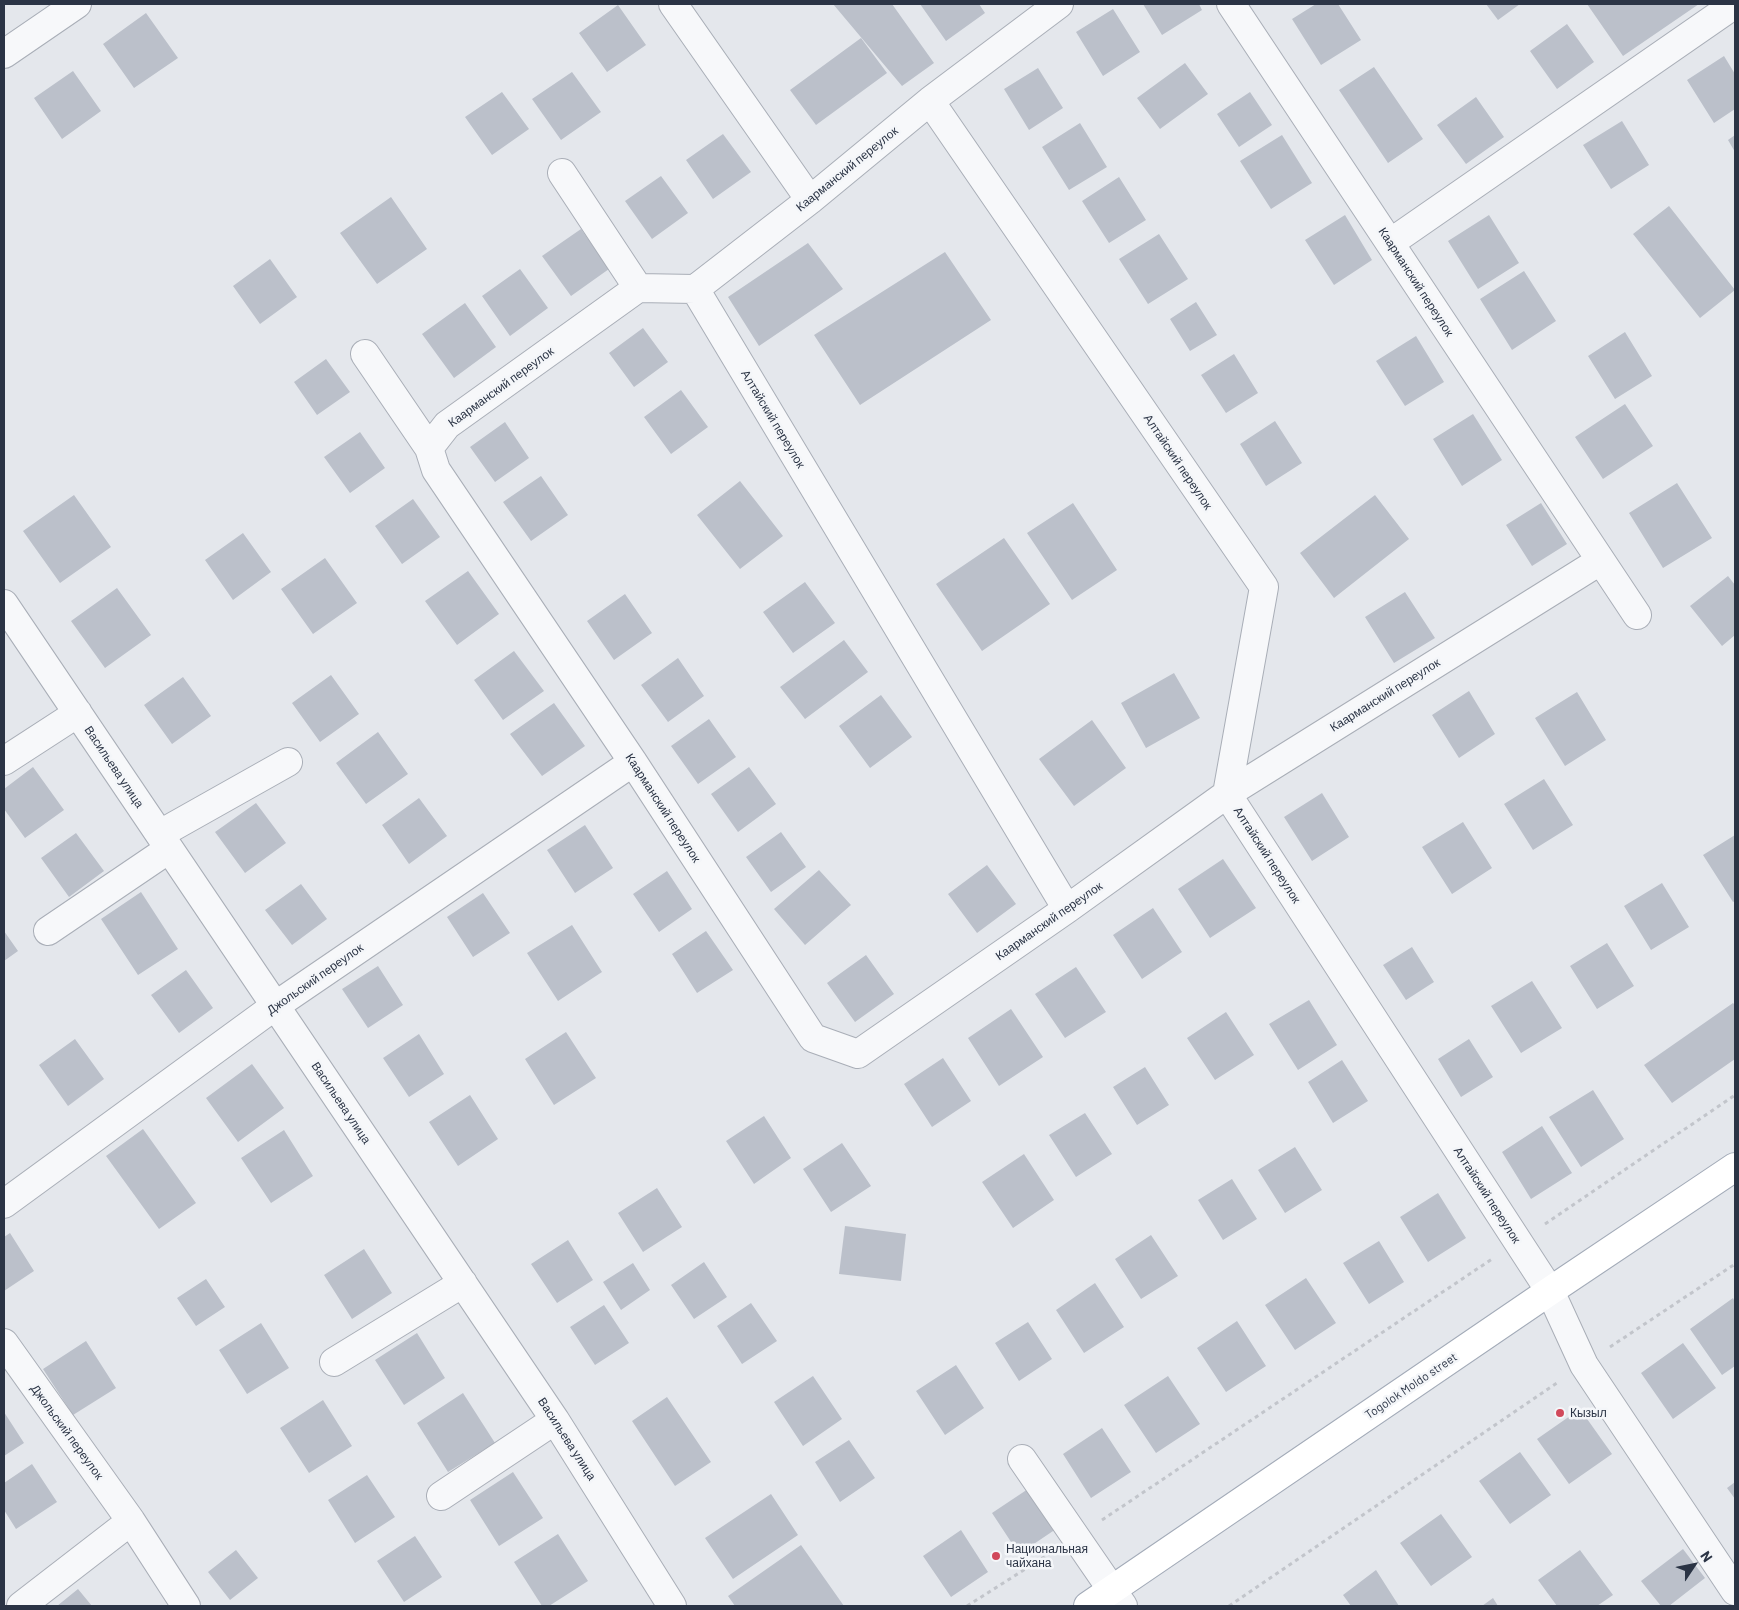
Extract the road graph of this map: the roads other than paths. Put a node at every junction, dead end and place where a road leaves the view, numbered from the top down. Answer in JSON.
{"nodes":[{"id":1,"x":77,"y":4,"type":"edge"},
{"id":2,"x":674,"y":4,"type":"edge"},
{"id":3,"x":1059,"y":4,"type":"edge"},
{"id":4,"x":1231,"y":4,"type":"edge"},
{"id":5,"x":1735,"y":4,"type":"edge"},
{"id":6,"x":4,"y":54,"type":"edge"},
{"id":7,"x":930,"y":101,"type":"junction"},
{"id":8,"x":562,"y":173,"type":"dead end"},
{"id":9,"x":810,"y":200,"type":"junction"},
{"id":10,"x":1390,"y":244,"type":"junction"},
{"id":11,"x":638,"y":288,"type":"junction"},
{"id":12,"x":695,"y":289,"type":"junction"},
{"id":13,"x":365,"y":354,"type":"dead end"},
{"id":14,"x":429,"y":448,"type":"junction"},
{"id":15,"x":1600,"y":561,"type":"junction"},
{"id":16,"x":4,"y":604,"type":"edge"},
{"id":17,"x":1637,"y":615,"type":"dead end"},
{"id":18,"x":78,"y":713,"type":"junction"},
{"id":19,"x":4,"y":761,"type":"edge"},
{"id":20,"x":288,"y":762,"type":"dead end"},
{"id":21,"x":633,"y":762,"type":"junction"},
{"id":22,"x":1227,"y":794,"type":"junction"},
{"id":23,"x":164,"y":842,"type":"junction"},
{"id":24,"x":1067,"y":909,"type":"junction"},
{"id":25,"x":48,"y":932,"type":"dead end"},
{"id":26,"x":275,"y":1006,"type":"junction"},
{"id":27,"x":1735,"y":1167,"type":"edge"},
{"id":28,"x":4,"y":1204,"type":"edge"},
{"id":29,"x":463,"y":1283,"type":"junction"},
{"id":30,"x":1550,"y":1291,"type":"junction"},
{"id":31,"x":4,"y":1343,"type":"edge"},
{"id":32,"x":334,"y":1362,"type":"dead end"},
{"id":33,"x":555,"y":1420,"type":"junction"},
{"id":34,"x":1022,"y":1459,"type":"dead end"},
{"id":35,"x":441,"y":1496,"type":"dead end"},
{"id":36,"x":131,"y":1521,"type":"junction"},
{"id":37,"x":1735,"y":1590,"type":"edge"},
{"id":38,"x":1118,"y":1598,"type":"edge"},
{"id":39,"x":20,"y":1606,"type":"edge"},
{"id":40,"x":186,"y":1606,"type":"edge"},
{"id":41,"x":672,"y":1606,"type":"edge"},
{"id":42,"x":1088,"y":1606,"type":"edge"}],
"edges":[{"from":1,"to":6,"type":"street"},
{"from":2,"to":9,"type":"street"},
{"from":3,"to":7,"type":"street","name":"Каарманский переулок"},
{"from":4,"to":10,"type":"street","name":"Каарманский переулок"},
{"from":5,"to":10,"type":"street"},
{"from":7,"to":9,"type":"street","name":"Каарманский переулок"},
{"from":7,"to":22,"type":"street","name":"Алтайский переулок"},
{"from":8,"to":11,"type":"street"},
{"from":9,"to":12,"type":"street","name":"Каарманский переулок"},
{"from":10,"to":15,"type":"street","name":"Каарманский переулок"},
{"from":11,"to":12,"type":"street"},
{"from":11,"to":14,"type":"street","name":"Каарманский переулок"},
{"from":12,"to":24,"type":"street","name":"Алтайский переулок"},
{"from":13,"to":14,"type":"street"},
{"from":14,"to":21,"type":"street","name":"Каарманский переулок"},
{"from":15,"to":17,"type":"street","name":"Каарманский переулок"},
{"from":15,"to":22,"type":"street","name":"Каарманский переулок"},
{"from":16,"to":18,"type":"street","name":"Васильева улица"},
{"from":18,"to":19,"type":"street"},
{"from":18,"to":23,"type":"street","name":"Васильева улица"},
{"from":20,"to":23,"type":"street"},
{"from":21,"to":24,"type":"street","name":"Каарманский переулок"},
{"from":21,"to":26,"type":"street","name":"Джольский переулок"},
{"from":22,"to":24,"type":"street","name":"Каарманский переулок"},
{"from":22,"to":30,"type":"street","name":"Алтайский переулок"},
{"from":23,"to":25,"type":"street"},
{"from":23,"to":26,"type":"street","name":"Васильева улица"},
{"from":26,"to":28,"type":"street","name":"Джольский переулок"},
{"from":26,"to":29,"type":"street","name":"Васильева улица"},
{"from":27,"to":30,"type":"main road","name":"Togolok Moldo street"},
{"from":29,"to":32,"type":"street"},
{"from":29,"to":33,"type":"street","name":"Васильева улица"},
{"from":30,"to":37,"type":"street","name":"Алтайский переулок"},
{"from":30,"to":38,"type":"main road","name":"Togolok Moldo street"},
{"from":31,"to":36,"type":"street","name":"Джольский переулок"},
{"from":33,"to":35,"type":"street"},
{"from":33,"to":41,"type":"street","name":"Васильева улица"},
{"from":34,"to":38,"type":"street"},
{"from":36,"to":39,"type":"street"},
{"from":36,"to":40,"type":"street","name":"Джольский переулок"},
{"from":38,"to":42,"type":"main road","name":"Togolok Moldo street"}]}
